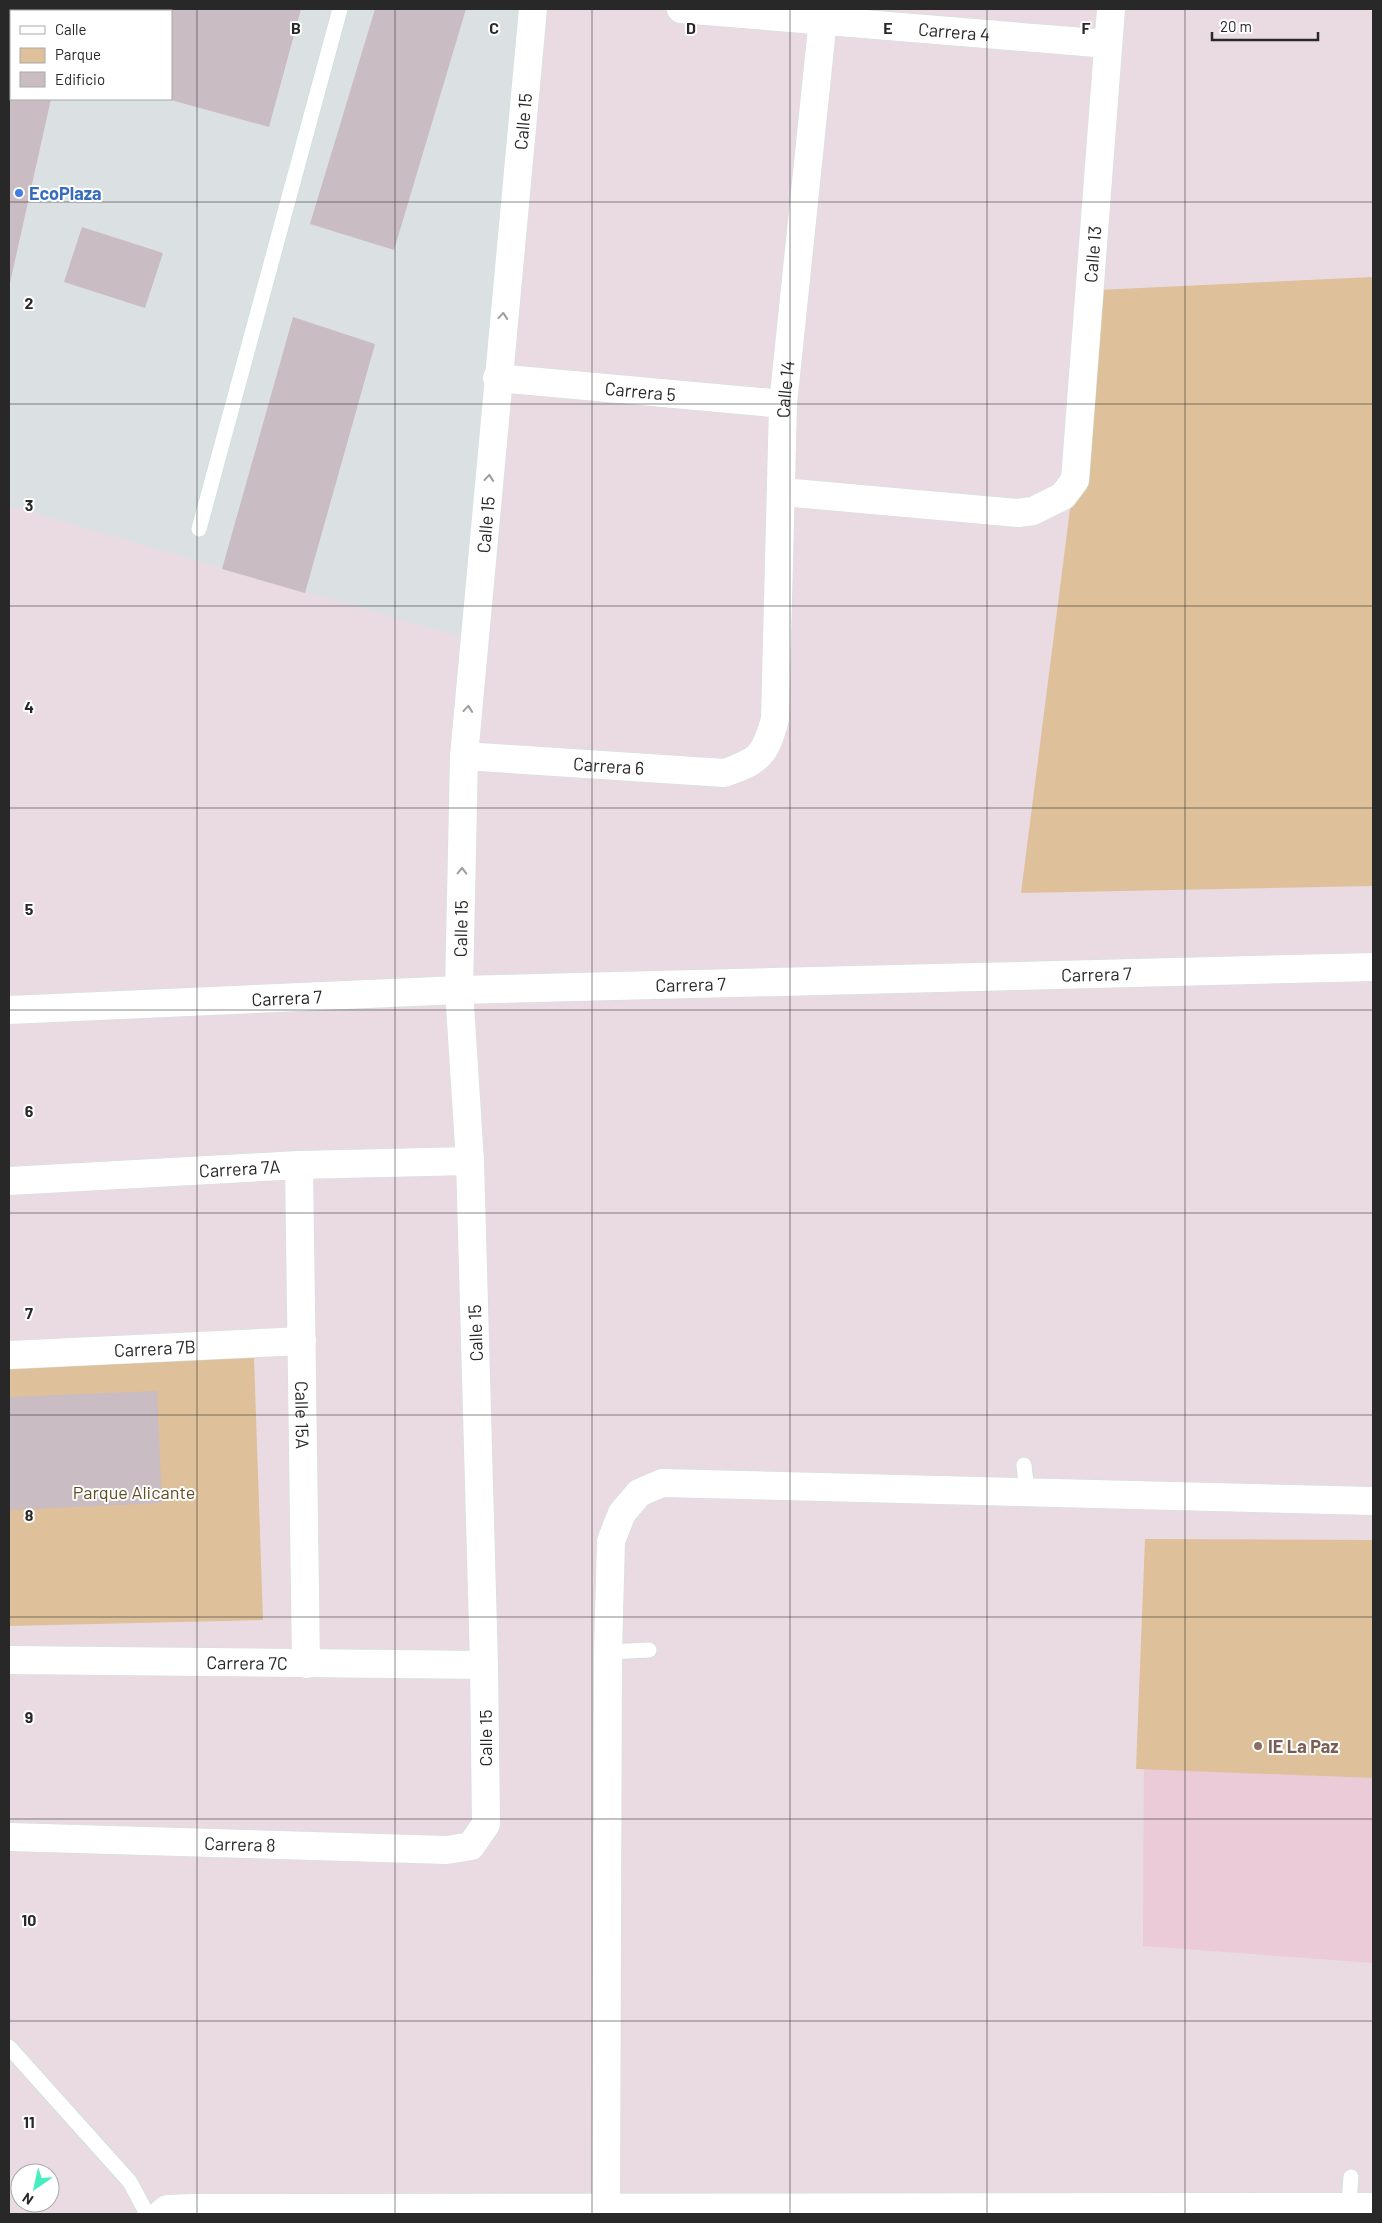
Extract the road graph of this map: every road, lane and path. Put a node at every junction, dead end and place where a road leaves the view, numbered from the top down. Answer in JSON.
{"nodes":[{"id":1,"x":340,"y":9,"type":"edge"},
{"id":2,"x":533,"y":9,"type":"edge"},
{"id":3,"x":681,"y":9,"type":"edge"},
{"id":4,"x":1111,"y":9,"type":"edge"},
{"id":5,"x":824,"y":15,"type":"edge"},
{"id":6,"x":1108,"y":44,"type":"junction"},
{"id":7,"x":497,"y":378,"type":"junction"},
{"id":8,"x":783,"y":404,"type":"junction"},
{"id":9,"x":782,"y":492,"type":"junction"},
{"id":10,"x":199,"y":530,"type":"dead end"},
{"id":11,"x":464,"y":756,"type":"junction"},
{"id":12,"x":751,"y":764,"type":"joint"},
{"id":13,"x":1373,"y":967,"type":"edge"},
{"id":14,"x":459,"y":990,"type":"junction"},
{"id":15,"x":9,"y":1010,"type":"edge"},
{"id":16,"x":470,"y":1161,"type":"junction"},
{"id":17,"x":299,"y":1166,"type":"junction"},
{"id":18,"x":9,"y":1181,"type":"edge"},
{"id":19,"x":302,"y":1341,"type":"junction"},
{"id":20,"x":9,"y":1355,"type":"edge"},
{"id":21,"x":1024,"y":1465,"type":"dead end"},
{"id":22,"x":1027,"y":1492,"type":"junction"},
{"id":23,"x":1373,"y":1501,"type":"edge"},
{"id":24,"x":649,"y":1650,"type":"dead end"},
{"id":25,"x":608,"y":1652,"type":"junction"},
{"id":26,"x":9,"y":1660,"type":"edge"},
{"id":27,"x":306,"y":1664,"type":"junction"},
{"id":28,"x":484,"y":1665,"type":"junction"},
{"id":29,"x":9,"y":1837,"type":"edge"},
{"id":30,"x":471,"y":1846,"type":"joint"},
{"id":31,"x":9,"y":2047,"type":"edge"},
{"id":32,"x":1351,"y":2177,"type":"dead end"},
{"id":33,"x":1356,"y":2209,"type":"edge"},
{"id":34,"x":606,"y":2212,"type":"edge"},
{"id":35,"x":147,"y":2214,"type":"edge"},
{"id":36,"x":161,"y":2214,"type":"edge"}],
"edges":[{"from":1,"to":10,"type":"lane"},
{"from":7,"to":2,"type":"street","name":"Calle 15","one_way":true},
{"from":3,"to":5,"type":"street","name":"Carrera 4"},
{"from":4,"to":6,"type":"street","name":"Calle 13"},
{"from":5,"to":6,"type":"street","name":"Carrera 4"},
{"from":5,"to":8,"type":"street","name":"Calle 14"},
{"from":6,"to":9,"type":"street","name":"Calle 13"},
{"from":7,"to":8,"type":"street","name":"Carrera 5"},
{"from":11,"to":7,"type":"street","name":"Calle 15","one_way":true},
{"from":8,"to":9,"type":"street","name":"Calle 14"},
{"from":9,"to":12,"type":"street","name":"Calle 14"},
{"from":11,"to":12,"type":"street","name":"Carrera 6"},
{"from":14,"to":11,"type":"street","name":"Calle 15","one_way":true},
{"from":13,"to":14,"type":"street","name":"Carrera 7"},
{"from":14,"to":15,"type":"street","name":"Carrera 7"},
{"from":14,"to":16,"type":"street","name":"Calle 15"},
{"from":16,"to":17,"type":"street","name":"Carrera 7A"},
{"from":16,"to":28,"type":"street","name":"Calle 15"},
{"from":17,"to":18,"type":"street","name":"Carrera 7A"},
{"from":17,"to":19,"type":"street","name":"Calle 15A"},
{"from":19,"to":20,"type":"street","name":"Carrera 7B"},
{"from":19,"to":27,"type":"street","name":"Calle 15A"},
{"from":21,"to":22,"type":"lane"},
{"from":22,"to":23,"type":"street"},
{"from":22,"to":25,"type":"street"},
{"from":24,"to":25,"type":"lane"},
{"from":25,"to":34,"type":"street"},
{"from":26,"to":27,"type":"street","name":"Carrera 7C"},
{"from":27,"to":28,"type":"street","name":"Carrera 7C"},
{"from":28,"to":30,"type":"street","name":"Calle 15"},
{"from":29,"to":30,"type":"street","name":"Carrera 8"},
{"from":31,"to":35,"type":"lane"},
{"from":32,"to":33,"type":"lane"},
{"from":33,"to":34,"type":"street"},
{"from":34,"to":36,"type":"street"}]}
